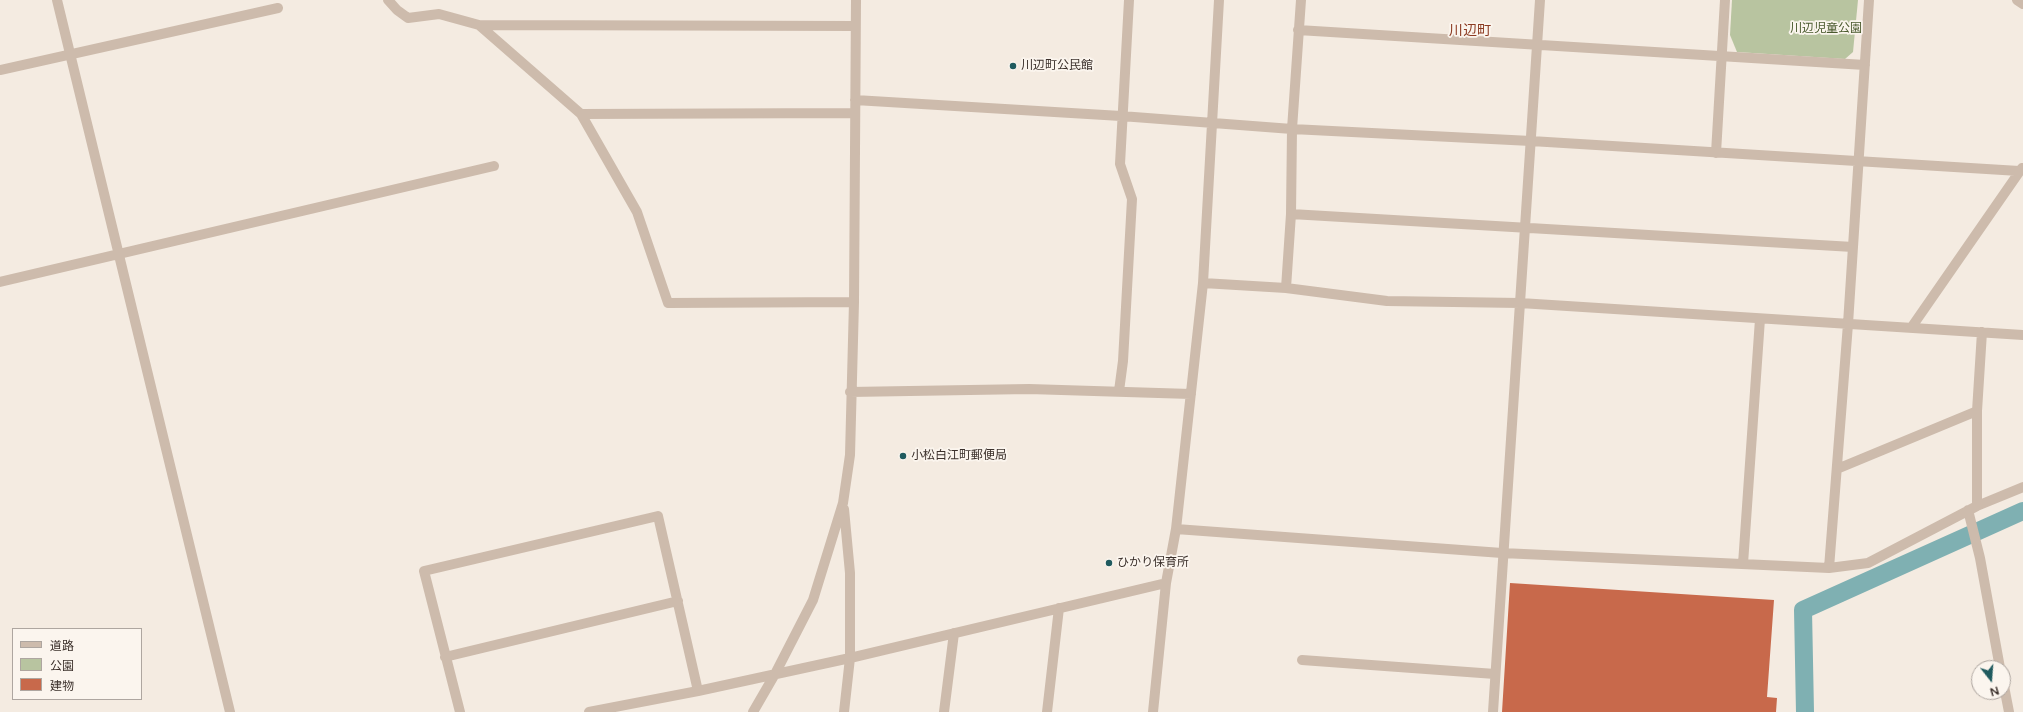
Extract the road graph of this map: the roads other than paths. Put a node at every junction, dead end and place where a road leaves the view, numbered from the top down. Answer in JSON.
{"nodes":[{"id":1,"x":57,"y":0,"type":"edge"},
{"id":2,"x":388,"y":0,"type":"edge"},
{"id":3,"x":856,"y":0,"type":"edge"},
{"id":4,"x":1129,"y":0,"type":"edge"},
{"id":5,"x":1219,"y":0,"type":"edge"},
{"id":6,"x":1301,"y":0,"type":"edge"},
{"id":7,"x":1540,"y":0,"type":"edge"},
{"id":8,"x":1726,"y":0,"type":"edge"},
{"id":9,"x":1869,"y":0,"type":"edge"},
{"id":10,"x":2017,"y":0,"type":"edge"},
{"id":11,"x":2023,"y":4,"type":"edge"},
{"id":12,"x":278,"y":8,"type":"dead end"},
{"id":13,"x":479,"y":25,"type":"junction"},
{"id":14,"x":855,"y":26,"type":"junction"},
{"id":15,"x":1298,"y":30,"type":"junction"},
{"id":16,"x":1537,"y":44,"type":"junction"},
{"id":17,"x":70,"y":53,"type":"junction"},
{"id":18,"x":1722,"y":56,"type":"junction"},
{"id":19,"x":1865,"y":65,"type":"junction"},
{"id":20,"x":0,"y":70,"type":"edge"},
{"id":21,"x":854,"y":100,"type":"junction"},
{"id":22,"x":854,"y":113,"type":"junction"},
{"id":23,"x":581,"y":114,"type":"junction"},
{"id":24,"x":1122,"y":116,"type":"junction"},
{"id":25,"x":1212,"y":124,"type":"junction"},
{"id":26,"x":1292,"y":129,"type":"junction"},
{"id":27,"x":1531,"y":141,"type":"junction"},
{"id":28,"x":1716,"y":153,"type":"junction"},
{"id":29,"x":1860,"y":161,"type":"junction"},
{"id":30,"x":494,"y":166,"type":"dead end"},
{"id":31,"x":2021,"y":169,"type":"edge"},
{"id":32,"x":1291,"y":214,"type":"junction"},
{"id":33,"x":1526,"y":226,"type":"junction"},
{"id":34,"x":1853,"y":247,"type":"junction"},
{"id":35,"x":119,"y":255,"type":"junction"},
{"id":36,"x":0,"y":282,"type":"edge"},
{"id":37,"x":1203,"y":283,"type":"junction"},
{"id":38,"x":1286,"y":288,"type":"junction"},
{"id":39,"x":854,"y":302,"type":"junction"},
{"id":40,"x":1520,"y":302,"type":"junction"},
{"id":41,"x":1760,"y":319,"type":"junction"},
{"id":42,"x":1848,"y":324,"type":"junction"},
{"id":43,"x":1911,"y":328,"type":"junction"},
{"id":44,"x":1982,"y":332,"type":"junction"},
{"id":45,"x":2023,"y":335,"type":"edge"},
{"id":46,"x":1119,"y":391,"type":"junction"},
{"id":47,"x":850,"y":392,"type":"junction"},
{"id":48,"x":1191,"y":394,"type":"junction"},
{"id":49,"x":1977,"y":411,"type":"junction"},
{"id":50,"x":1837,"y":469,"type":"junction"},
{"id":51,"x":2021,"y":486,"type":"edge"},
{"id":52,"x":843,"y":503,"type":"junction"},
{"id":53,"x":1971,"y":511,"type":"junction"},
{"id":54,"x":1176,"y":530,"type":"junction"},
{"id":55,"x":1502,"y":553,"type":"junction"},
{"id":56,"x":1743,"y":564,"type":"junction"},
{"id":57,"x":1829,"y":568,"type":"junction"},
{"id":58,"x":1166,"y":583,"type":"junction"},
{"id":59,"x":678,"y":601,"type":"junction"},
{"id":60,"x":1059,"y":608,"type":"junction"},
{"id":61,"x":954,"y":633,"type":"junction"},
{"id":62,"x":446,"y":657,"type":"junction"},
{"id":63,"x":850,"y":658,"type":"junction"},
{"id":64,"x":1302,"y":660,"type":"dead end"},
{"id":65,"x":1998,"y":660,"type":"edge"},
{"id":66,"x":775,"y":674,"type":"junction"},
{"id":67,"x":1496,"y":674,"type":"junction"},
{"id":68,"x":698,"y":691,"type":"junction"},
{"id":69,"x":2007,"y":700,"type":"edge"},
{"id":70,"x":230,"y":712,"type":"edge"},
{"id":71,"x":460,"y":712,"type":"edge"},
{"id":72,"x":589,"y":712,"type":"edge"},
{"id":73,"x":753,"y":712,"type":"edge"},
{"id":74,"x":844,"y":712,"type":"edge"},
{"id":75,"x":944,"y":712,"type":"edge"},
{"id":76,"x":1047,"y":712,"type":"edge"},
{"id":77,"x":1153,"y":712,"type":"edge"},
{"id":78,"x":1493,"y":712,"type":"edge"},
{"id":79,"x":2009,"y":712,"type":"edge"}],
"edges":[{"from":1,"to":17,"type":"street"},
{"from":2,"to":13,"type":"street"},
{"from":3,"to":14,"type":"street"},
{"from":4,"to":24,"type":"street"},
{"from":5,"to":25,"type":"street"},
{"from":6,"to":15,"type":"street"},
{"from":7,"to":16,"type":"street"},
{"from":8,"to":18,"type":"street"},
{"from":9,"to":19,"type":"street"},
{"from":10,"to":11,"type":"street"},
{"from":12,"to":17,"type":"street"},
{"from":13,"to":14,"type":"street"},
{"from":13,"to":23,"type":"street"},
{"from":14,"to":21,"type":"street"},
{"from":15,"to":16,"type":"street"},
{"from":15,"to":26,"type":"street"},
{"from":16,"to":18,"type":"street"},
{"from":16,"to":27,"type":"street"},
{"from":17,"to":20,"type":"street"},
{"from":17,"to":35,"type":"street"},
{"from":18,"to":19,"type":"street"},
{"from":18,"to":28,"type":"street"},
{"from":19,"to":29,"type":"street"},
{"from":21,"to":22,"type":"street"},
{"from":21,"to":24,"type":"street"},
{"from":22,"to":23,"type":"street"},
{"from":22,"to":39,"type":"street"},
{"from":23,"to":39,"type":"street"},
{"from":24,"to":25,"type":"street"},
{"from":24,"to":46,"type":"street"},
{"from":25,"to":26,"type":"street"},
{"from":25,"to":37,"type":"street"},
{"from":26,"to":27,"type":"street"},
{"from":26,"to":32,"type":"street"},
{"from":27,"to":28,"type":"street"},
{"from":27,"to":33,"type":"street"},
{"from":28,"to":29,"type":"street"},
{"from":29,"to":31,"type":"street"},
{"from":29,"to":34,"type":"street"},
{"from":30,"to":35,"type":"street"},
{"from":31,"to":43,"type":"street"},
{"from":32,"to":33,"type":"street"},
{"from":32,"to":38,"type":"street"},
{"from":33,"to":34,"type":"street"},
{"from":33,"to":40,"type":"street"},
{"from":34,"to":42,"type":"street"},
{"from":35,"to":36,"type":"street"},
{"from":35,"to":70,"type":"street"},
{"from":37,"to":38,"type":"street"},
{"from":37,"to":48,"type":"street"},
{"from":38,"to":40,"type":"street"},
{"from":39,"to":47,"type":"street"},
{"from":40,"to":41,"type":"street"},
{"from":40,"to":55,"type":"street"},
{"from":41,"to":42,"type":"street"},
{"from":41,"to":56,"type":"street"},
{"from":42,"to":43,"type":"street"},
{"from":42,"to":50,"type":"street"},
{"from":43,"to":44,"type":"street"},
{"from":44,"to":45,"type":"street"},
{"from":44,"to":49,"type":"street"},
{"from":46,"to":47,"type":"street"},
{"from":46,"to":48,"type":"street"},
{"from":47,"to":52,"type":"street"},
{"from":48,"to":54,"type":"street"},
{"from":49,"to":50,"type":"street"},
{"from":49,"to":53,"type":"street"},
{"from":50,"to":57,"type":"street"},
{"from":51,"to":53,"type":"street"},
{"from":52,"to":63,"type":"street"},
{"from":52,"to":66,"type":"street"},
{"from":53,"to":57,"type":"street"},
{"from":53,"to":65,"type":"street"},
{"from":54,"to":55,"type":"street"},
{"from":54,"to":58,"type":"street"},
{"from":55,"to":56,"type":"street"},
{"from":55,"to":67,"type":"street"},
{"from":56,"to":57,"type":"street"},
{"from":58,"to":60,"type":"street"},
{"from":58,"to":77,"type":"street"},
{"from":59,"to":62,"type":"street"},
{"from":59,"to":62,"type":"street"},
{"from":59,"to":68,"type":"street"},
{"from":60,"to":61,"type":"street"},
{"from":60,"to":76,"type":"street"},
{"from":61,"to":63,"type":"street"},
{"from":61,"to":75,"type":"street"},
{"from":62,"to":71,"type":"street"},
{"from":63,"to":66,"type":"street"},
{"from":63,"to":74,"type":"street"},
{"from":64,"to":67,"type":"street"},
{"from":66,"to":68,"type":"street"},
{"from":66,"to":73,"type":"street"},
{"from":67,"to":78,"type":"street"},
{"from":68,"to":72,"type":"street"},
{"from":69,"to":79,"type":"street"}]}
